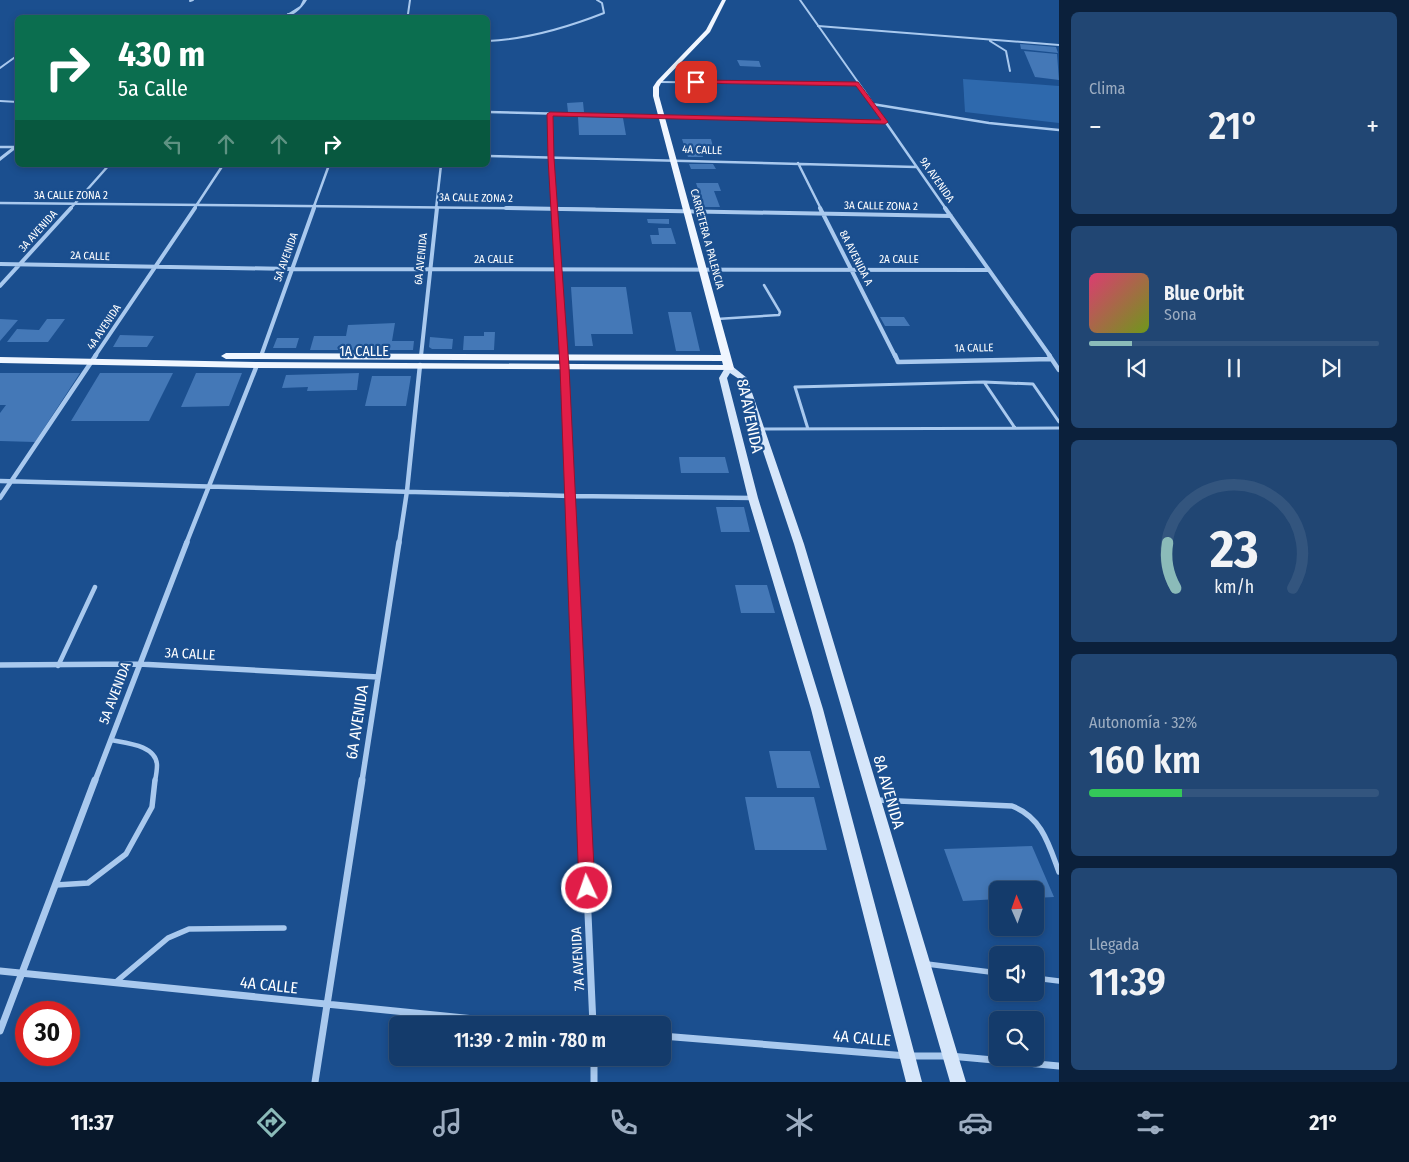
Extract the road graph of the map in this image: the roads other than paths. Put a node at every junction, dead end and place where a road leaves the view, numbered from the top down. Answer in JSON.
{"nodes":[{"id":1,"x":304,"y":0,"type":"edge"},
{"id":2,"x":410,"y":0,"type":"edge"},
{"id":3,"x":597,"y":0,"type":"edge"},
{"id":4,"x":724,"y":0,"type":"edge"},
{"id":5,"x":800,"y":0,"type":"edge"},
{"id":6,"x":288,"y":14,"type":"joint"},
{"id":7,"x":295,"y":15,"type":"edge"},
{"id":8,"x":409,"y":15,"type":"edge"},
{"id":9,"x":818,"y":26,"type":"junction"},
{"id":10,"x":988,"y":40,"type":"junction"},
{"id":11,"x":490,"y":41,"type":"edge"},
{"id":12,"x":1059,"y":45,"type":"edge"},
{"id":13,"x":15,"y":57,"type":"edge"},
{"id":14,"x":0,"y":68,"type":"edge"},
{"id":15,"x":1010,"y":71,"type":"dead end"},
{"id":16,"x":659,"y":82,"type":"junction"},
{"id":17,"x":858,"y":84,"type":"junction"},
{"id":18,"x":0,"y":101,"type":"edge"},
{"id":19,"x":15,"y":102,"type":"edge"},
{"id":20,"x":872,"y":104,"type":"junction"},
{"id":21,"x":490,"y":112,"type":"edge"},
{"id":22,"x":550,"y":114,"type":"junction"},
{"id":23,"x":661,"y":116,"type":"junction"},
{"id":24,"x":885,"y":122,"type":"junction"},
{"id":25,"x":1059,"y":130,"type":"edge"},
{"id":26,"x":15,"y":146,"type":"edge"},
{"id":27,"x":0,"y":147,"type":"edge"},
{"id":28,"x":15,"y":147,"type":"edge"},
{"id":29,"x":490,"y":156,"type":"edge"},
{"id":30,"x":551,"y":158,"type":"junction"},
{"id":31,"x":0,"y":160,"type":"edge"},
{"id":32,"x":673,"y":160,"type":"junction"},
{"id":33,"x":798,"y":163,"type":"junction"},
{"id":34,"x":107,"y":167,"type":"edge"},
{"id":35,"x":222,"y":167,"type":"edge"},
{"id":36,"x":328,"y":167,"type":"edge"},
{"id":37,"x":441,"y":167,"type":"edge"},
{"id":38,"x":916,"y":167,"type":"junction"},
{"id":39,"x":0,"y":203,"type":"edge"},
{"id":40,"x":74,"y":203,"type":"junction"},
{"id":41,"x":196,"y":204,"type":"junction"},
{"id":42,"x":315,"y":204,"type":"junction"},
{"id":43,"x":436,"y":206,"type":"junction"},
{"id":44,"x":556,"y":208,"type":"junction"},
{"id":45,"x":686,"y":211,"type":"junction"},
{"id":46,"x":823,"y":214,"type":"junction"},
{"id":47,"x":951,"y":216,"type":"junction"},
{"id":48,"x":0,"y":264,"type":"edge"},
{"id":49,"x":20,"y":264,"type":"junction"},
{"id":50,"x":154,"y":268,"type":"junction"},
{"id":51,"x":292,"y":269,"type":"junction"},
{"id":52,"x":559,"y":269,"type":"junction"},
{"id":53,"x":702,"y":269,"type":"junction"},
{"id":54,"x":852,"y":269,"type":"junction"},
{"id":55,"x":430,"y":270,"type":"junction"},
{"id":56,"x":989,"y":270,"type":"junction"},
{"id":57,"x":764,"y":285,"type":"dead end"},
{"id":58,"x":0,"y":286,"type":"edge"},
{"id":59,"x":715,"y":319,"type":"junction"},
{"id":60,"x":0,"y":353,"type":"edge"},
{"id":61,"x":1051,"y":359,"type":"junction"},
{"id":62,"x":0,"y":360,"type":"edge"},
{"id":63,"x":92,"y":360,"type":"junction"},
{"id":64,"x":420,"y":360,"type":"junction"},
{"id":65,"x":259,"y":361,"type":"junction"},
{"id":66,"x":898,"y":361,"type":"joint"},
{"id":67,"x":564,"y":362,"type":"junction"},
{"id":68,"x":727,"y":363,"type":"junction"},
{"id":69,"x":1059,"y":370,"type":"edge"},
{"id":70,"x":984,"y":382,"type":"junction"},
{"id":71,"x":1059,"y":422,"type":"edge"},
{"id":72,"x":1015,"y":428,"type":"junction"},
{"id":73,"x":1059,"y":428,"type":"edge"},
{"id":74,"x":761,"y":429,"type":"junction"},
{"id":75,"x":808,"y":429,"type":"junction"},
{"id":76,"x":0,"y":481,"type":"edge"},
{"id":77,"x":11,"y":482,"type":"junction"},
{"id":78,"x":209,"y":487,"type":"junction"},
{"id":79,"x":407,"y":491,"type":"junction"},
{"id":80,"x":570,"y":496,"type":"junction"},
{"id":81,"x":0,"y":498,"type":"edge"},
{"id":82,"x":752,"y":498,"type":"junction"},
{"id":83,"x":95,"y":587,"type":"dead end"},
{"id":84,"x":139,"y":664,"type":"junction"},
{"id":85,"x":0,"y":665,"type":"edge"},
{"id":86,"x":58,"y":666,"type":"junction"},
{"id":87,"x":378,"y":677,"type":"junction"},
{"id":88,"x":110,"y":740,"type":"junction"},
{"id":89,"x":874,"y":800,"type":"junction"},
{"id":90,"x":1059,"y":872,"type":"edge"},
{"id":91,"x":56,"y":885,"type":"junction"},
{"id":92,"x":284,"y":928,"type":"dead end"},
{"id":93,"x":923,"y":964,"type":"junction"},
{"id":94,"x":0,"y":971,"type":"edge"},
{"id":95,"x":989,"y":972,"type":"edge"},
{"id":96,"x":23,"y":973,"type":"junction"},
{"id":97,"x":1044,"y":979,"type":"edge"},
{"id":98,"x":1059,"y":981,"type":"edge"},
{"id":99,"x":116,"y":983,"type":"junction"},
{"id":100,"x":326,"y":1004,"type":"junction"},
{"id":101,"x":445,"y":1016,"type":"edge"},
{"id":102,"x":593,"y":1016,"type":"edge"},
{"id":103,"x":0,"y":1031,"type":"edge"},
{"id":104,"x":671,"y":1037,"type":"edge"},
{"id":105,"x":907,"y":1056,"type":"junction"},
{"id":106,"x":950,"y":1056,"type":"junction"},
{"id":107,"x":594,"y":1066,"type":"edge"},
{"id":108,"x":1059,"y":1066,"type":"edge"},
{"id":109,"x":315,"y":1082,"type":"edge"},
{"id":110,"x":594,"y":1082,"type":"edge"},
{"id":111,"x":914,"y":1082,"type":"edge"},
{"id":112,"x":958,"y":1082,"type":"edge"}],
"edges":[{"from":1,"to":6,"type":"street"},
{"from":2,"to":8,"type":"street"},
{"from":3,"to":11,"type":"street"},
{"from":4,"to":16,"type":"main road"},
{"from":5,"to":9,"type":"street","name":"9A AVENIDA"},
{"from":6,"to":7,"type":"lane"},
{"from":9,"to":10,"type":"lane"},
{"from":9,"to":17,"type":"street","name":"9A AVENIDA"},
{"from":10,"to":12,"type":"lane"},
{"from":10,"to":15,"type":"lane"},
{"from":13,"to":14,"type":"street"},
{"from":16,"to":17,"type":"street"},
{"from":16,"to":23,"type":"main road","name":"CARRETERA A PALENCIA"},
{"from":17,"to":20,"type":"street","name":"9A AVENIDA"},
{"from":18,"to":19,"type":"street"},
{"from":20,"to":24,"type":"street","name":"9A AVENIDA"},
{"from":20,"to":25,"type":"street"},
{"from":21,"to":22,"type":"street"},
{"from":22,"to":23,"type":"street"},
{"from":22,"to":30,"type":"street","name":"7A AVENIDA"},
{"from":23,"to":24,"type":"street"},
{"from":23,"to":32,"type":"main road","name":"CARRETERA A PALENCIA"},
{"from":24,"to":38,"type":"street","name":"9A AVENIDA"},
{"from":26,"to":27,"type":"street"},
{"from":28,"to":31,"type":"street"},
{"from":29,"to":30,"type":"street","name":"4A CALLE"},
{"from":30,"to":32,"type":"street","name":"4A CALLE"},
{"from":30,"to":44,"type":"street","name":"7A AVENIDA"},
{"from":32,"to":33,"type":"street","name":"4A CALLE"},
{"from":32,"to":45,"type":"main road","name":"CARRETERA A PALENCIA"},
{"from":33,"to":38,"type":"street","name":"4A CALLE"},
{"from":33,"to":46,"type":"street","name":"8A AVENIDA A"},
{"from":34,"to":40,"type":"street","name":"3A AVENIDA"},
{"from":35,"to":41,"type":"street","name":"4A AVENIDA"},
{"from":36,"to":42,"type":"street","name":"5A AVENIDA"},
{"from":37,"to":43,"type":"street","name":"6A AVENIDA"},
{"from":38,"to":47,"type":"street","name":"9A AVENIDA"},
{"from":39,"to":40,"type":"street","name":"3A CALLE ZONA 2"},
{"from":40,"to":41,"type":"street","name":"3A CALLE ZONA 2"},
{"from":40,"to":49,"type":"street","name":"3A AVENIDA"},
{"from":41,"to":42,"type":"street","name":"3A CALLE ZONA 2"},
{"from":41,"to":50,"type":"street","name":"4A AVENIDA"},
{"from":42,"to":43,"type":"street","name":"3A CALLE ZONA 2"},
{"from":42,"to":51,"type":"street","name":"5A AVENIDA"},
{"from":43,"to":44,"type":"street","name":"3A CALLE ZONA 2"},
{"from":43,"to":55,"type":"street","name":"6A AVENIDA"},
{"from":44,"to":45,"type":"street","name":"3A CALLE ZONA 2"},
{"from":44,"to":52,"type":"street","name":"7A AVENIDA"},
{"from":45,"to":46,"type":"street","name":"3A CALLE ZONA 2"},
{"from":45,"to":53,"type":"main road","name":"CARRETERA A PALENCIA"},
{"from":46,"to":47,"type":"street","name":"3A CALLE ZONA 2"},
{"from":46,"to":54,"type":"street","name":"8A AVENIDA A"},
{"from":47,"to":56,"type":"street","name":"9A AVENIDA"},
{"from":48,"to":49,"type":"street","name":"2A CALLE"},
{"from":49,"to":50,"type":"street","name":"2A CALLE"},
{"from":49,"to":58,"type":"street","name":"3A AVENIDA"},
{"from":50,"to":51,"type":"street","name":"2A CALLE"},
{"from":50,"to":63,"type":"street","name":"4A AVENIDA"},
{"from":51,"to":55,"type":"street","name":"2A CALLE"},
{"from":51,"to":65,"type":"street","name":"5A AVENIDA"},
{"from":52,"to":53,"type":"street","name":"2A CALLE"},
{"from":52,"to":55,"type":"street","name":"2A CALLE"},
{"from":52,"to":67,"type":"street","name":"7A AVENIDA"},
{"from":53,"to":54,"type":"street","name":"2A CALLE"},
{"from":53,"to":59,"type":"main road","name":"CARRETERA A PALENCIA"},
{"from":54,"to":56,"type":"street","name":"2A CALLE"},
{"from":54,"to":66,"type":"street","name":"8A AVENIDA A"},
{"from":55,"to":64,"type":"street","name":"6A AVENIDA"},
{"from":56,"to":61,"type":"street","name":"9A AVENIDA"},
{"from":57,"to":59,"type":"lane"},
{"from":59,"to":68,"type":"main road","name":"CARRETERA A PALENCIA"},
{"from":60,"to":63,"type":"main road","name":"1A CALLE"},
{"from":61,"to":66,"type":"street","name":"1A CALLE"},
{"from":61,"to":69,"type":"street","name":"9A AVENIDA"},
{"from":62,"to":63,"type":"main road","name":"1A CALLE"},
{"from":63,"to":65,"type":"main road","name":"1A CALLE"},
{"from":63,"to":77,"type":"street","name":"4A AVENIDA"},
{"from":64,"to":65,"type":"main road","name":"1A CALLE"},
{"from":64,"to":67,"type":"main road","name":"1A CALLE"},
{"from":64,"to":79,"type":"street","name":"6A AVENIDA"},
{"from":65,"to":78,"type":"street","name":"5A AVENIDA"},
{"from":67,"to":68,"type":"main road","name":"1A CALLE"},
{"from":67,"to":80,"type":"street","name":"7A AVENIDA"},
{"from":68,"to":74,"type":"main road","name":"8A AVENIDA"},
{"from":68,"to":82,"type":"main road","name":"8A AVENIDA"},
{"from":70,"to":71,"type":"lane"},
{"from":70,"to":72,"type":"lane"},
{"from":70,"to":75,"type":"lane"},
{"from":72,"to":73,"type":"lane"},
{"from":72,"to":75,"type":"lane"},
{"from":74,"to":75,"type":"lane"},
{"from":74,"to":89,"type":"main road","name":"8A AVENIDA"},
{"from":76,"to":77,"type":"street"},
{"from":77,"to":78,"type":"street"},
{"from":77,"to":81,"type":"street","name":"4A AVENIDA"},
{"from":78,"to":79,"type":"street"},
{"from":78,"to":84,"type":"street","name":"5A AVENIDA"},
{"from":79,"to":80,"type":"street"},
{"from":79,"to":87,"type":"street","name":"6A AVENIDA"},
{"from":80,"to":82,"type":"street"},
{"from":80,"to":102,"type":"street","name":"7A AVENIDA"},
{"from":82,"to":105,"type":"main road","name":"8A AVENIDA"},
{"from":83,"to":86,"type":"lane"},
{"from":84,"to":86,"type":"street","name":"3A CALLE"},
{"from":84,"to":87,"type":"street","name":"3A CALLE"},
{"from":84,"to":88,"type":"street","name":"5A AVENIDA"},
{"from":85,"to":86,"type":"street","name":"3A CALLE"},
{"from":87,"to":100,"type":"street","name":"6A AVENIDA"},
{"from":88,"to":91,"type":"street","name":"5A AVENIDA"},
{"from":88,"to":91,"type":"lane"},
{"from":89,"to":90,"type":"lane"},
{"from":89,"to":93,"type":"main road","name":"8A AVENIDA"},
{"from":91,"to":96,"type":"street","name":"5A AVENIDA"},
{"from":92,"to":99,"type":"lane"},
{"from":93,"to":95,"type":"lane"},
{"from":93,"to":106,"type":"main road","name":"8A AVENIDA"},
{"from":94,"to":96,"type":"street","name":"4A CALLE"},
{"from":96,"to":99,"type":"street","name":"4A CALLE"},
{"from":96,"to":103,"type":"street","name":"5A AVENIDA"},
{"from":97,"to":98,"type":"lane"},
{"from":99,"to":100,"type":"street","name":"4A CALLE"},
{"from":100,"to":101,"type":"street","name":"4A CALLE"},
{"from":100,"to":109,"type":"street","name":"6A AVENIDA"},
{"from":104,"to":105,"type":"street","name":"4A CALLE"},
{"from":105,"to":106,"type":"street","name":"4A CALLE"},
{"from":105,"to":111,"type":"main road","name":"8A AVENIDA"},
{"from":106,"to":108,"type":"street","name":"4A CALLE"},
{"from":106,"to":112,"type":"main road","name":"8A AVENIDA"},
{"from":107,"to":110,"type":"street"}]}
